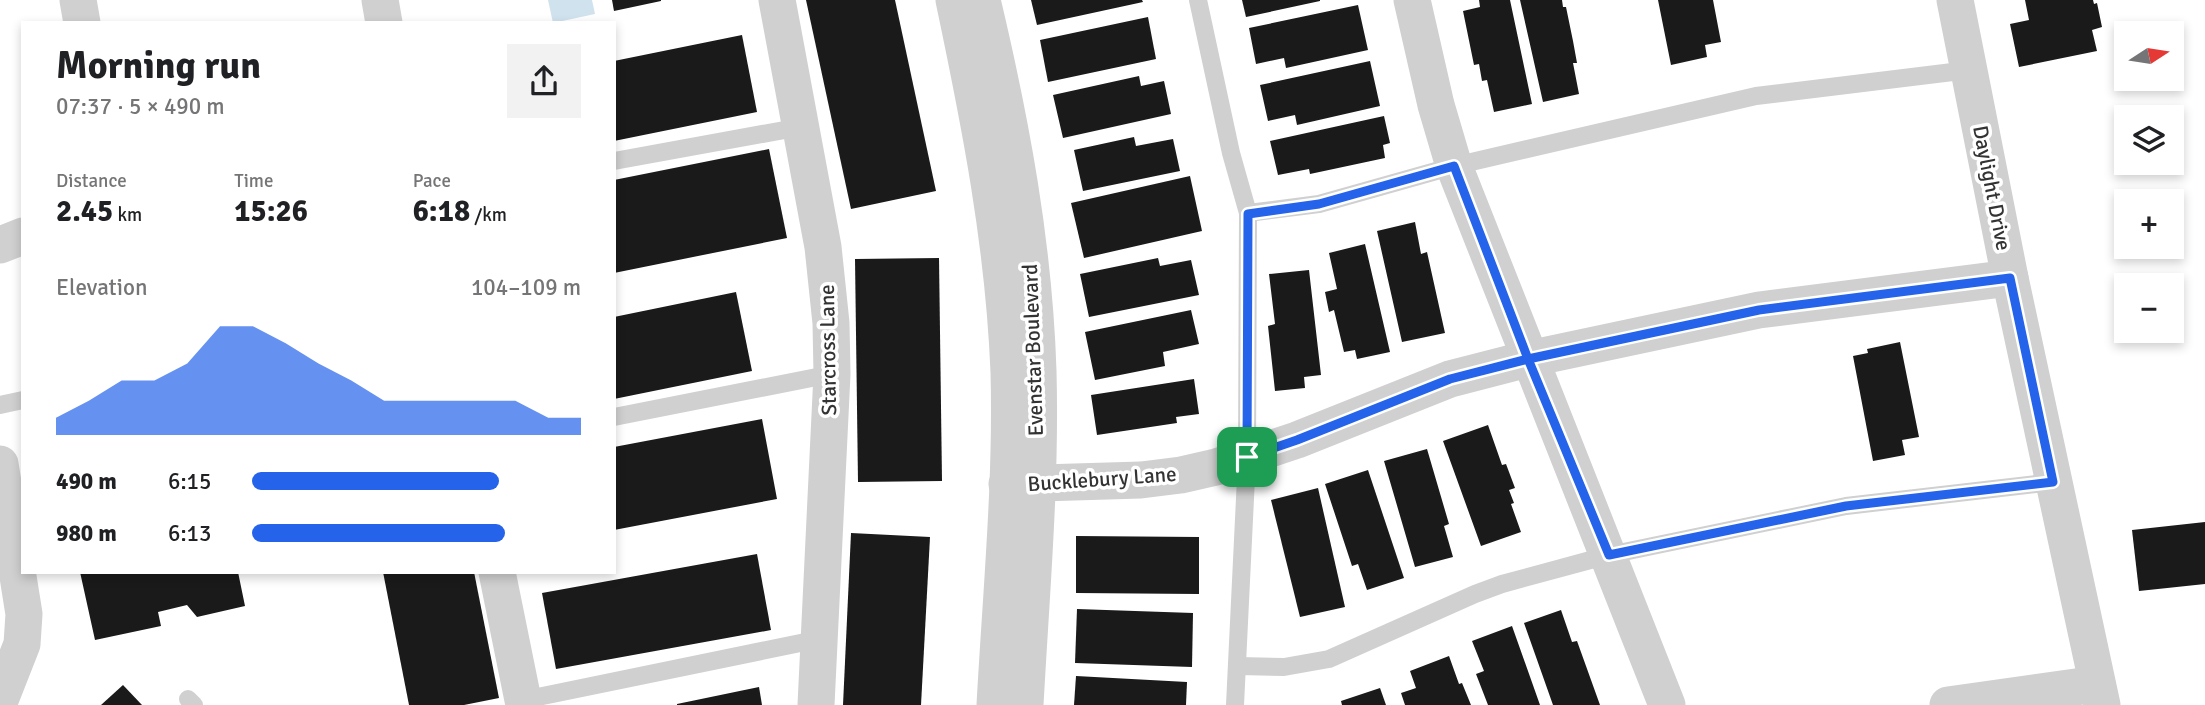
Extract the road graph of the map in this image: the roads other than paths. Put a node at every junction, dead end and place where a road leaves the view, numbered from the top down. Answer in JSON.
{"nodes":[{"id":1,"x":78,"y":0,"type":"edge"},
{"id":2,"x":380,"y":0,"type":"edge"},
{"id":3,"x":777,"y":0,"type":"edge"},
{"id":4,"x":954,"y":0,"type":"edge"},
{"id":5,"x":982,"y":0,"type":"edge"},
{"id":6,"x":1198,"y":0,"type":"edge"},
{"id":7,"x":1412,"y":0,"type":"edge"},
{"id":8,"x":1955,"y":0,"type":"edge"},
{"id":9,"x":82,"y":21,"type":"edge"},
{"id":10,"x":384,"y":21,"type":"edge"},
{"id":11,"x":1969,"y":70,"type":"junction"},
{"id":12,"x":801,"y":127,"type":"junction"},
{"id":13,"x":616,"y":161,"type":"edge"},
{"id":14,"x":1454,"y":166,"type":"junction"},
{"id":15,"x":1248,"y":214,"type":"junction"},
{"id":16,"x":21,"y":237,"type":"edge"},
{"id":17,"x":0,"y":245,"type":"edge"},
{"id":18,"x":2010,"y":278,"type":"junction"},
{"id":19,"x":1528,"y":359,"type":"junction"},
{"id":20,"x":832,"y":374,"type":"junction"},
{"id":21,"x":21,"y":400,"type":"edge"},
{"id":22,"x":0,"y":405,"type":"edge"},
{"id":23,"x":616,"y":417,"type":"edge"},
{"id":24,"x":1247,"y":457,"type":"junction"},
{"id":25,"x":2053,"y":482,"type":"junction"},
{"id":26,"x":1022,"y":484,"type":"junction"},
{"id":27,"x":8,"y":498,"type":"edge"},
{"id":28,"x":1609,"y":555,"type":"junction"},
{"id":29,"x":497,"y":574,"type":"edge"},
{"id":30,"x":820,"y":639,"type":"junction"},
{"id":31,"x":1238,"y":666,"type":"junction"},
{"id":32,"x":2100,"y":695,"type":"edge"},
{"id":33,"x":0,"y":700,"type":"edge"},
{"id":34,"x":524,"y":702,"type":"edge"},
{"id":35,"x":816,"y":705,"type":"edge"},
{"id":36,"x":995,"y":705,"type":"edge"},
{"id":37,"x":1025,"y":705,"type":"edge"},
{"id":38,"x":1235,"y":705,"type":"edge"},
{"id":39,"x":1667,"y":705,"type":"edge"},
{"id":40,"x":1948,"y":705,"type":"edge"}],
"edges":[{"from":1,"to":9,"type":"street"},
{"from":2,"to":10,"type":"street"},
{"from":3,"to":12,"type":"street","name":"Starcross Lane"},
{"from":4,"to":26,"type":"street","name":"Evenstar Boulevard"},
{"from":5,"to":26,"type":"street","name":"Evenstar Boulevard"},
{"from":6,"to":15,"type":"lane"},
{"from":7,"to":14,"type":"street"},
{"from":8,"to":11,"type":"street","name":"Daylight Drive"},
{"from":11,"to":14,"type":"lane"},
{"from":11,"to":18,"type":"street","name":"Daylight Drive"},
{"from":12,"to":13,"type":"lane"},
{"from":12,"to":20,"type":"street","name":"Starcross Lane"},
{"from":14,"to":15,"type":"lane"},
{"from":14,"to":19,"type":"street"},
{"from":15,"to":24,"type":"lane"},
{"from":16,"to":17,"type":"street"},
{"from":18,"to":19,"type":"street","name":"Bucklebury Lane"},
{"from":18,"to":25,"type":"street","name":"Daylight Drive"},
{"from":19,"to":24,"type":"street","name":"Bucklebury Lane"},
{"from":19,"to":28,"type":"street"},
{"from":20,"to":23,"type":"lane"},
{"from":20,"to":30,"type":"street","name":"Starcross Lane"},
{"from":21,"to":22,"type":"lane"},
{"from":24,"to":26,"type":"street","name":"Bucklebury Lane"},
{"from":24,"to":31,"type":"lane"},
{"from":25,"to":28,"type":"lane"},
{"from":25,"to":32,"type":"street","name":"Daylight Drive"},
{"from":26,"to":36,"type":"street","name":"Evenstar Boulevard"},
{"from":26,"to":37,"type":"street","name":"Evenstar Boulevard"},
{"from":27,"to":33,"type":"street"},
{"from":28,"to":31,"type":"lane"},
{"from":28,"to":39,"type":"street"},
{"from":29,"to":34,"type":"street"},
{"from":30,"to":34,"type":"lane"},
{"from":30,"to":35,"type":"street","name":"Starcross Lane"},
{"from":31,"to":38,"type":"lane"},
{"from":32,"to":40,"type":"street"}]}
